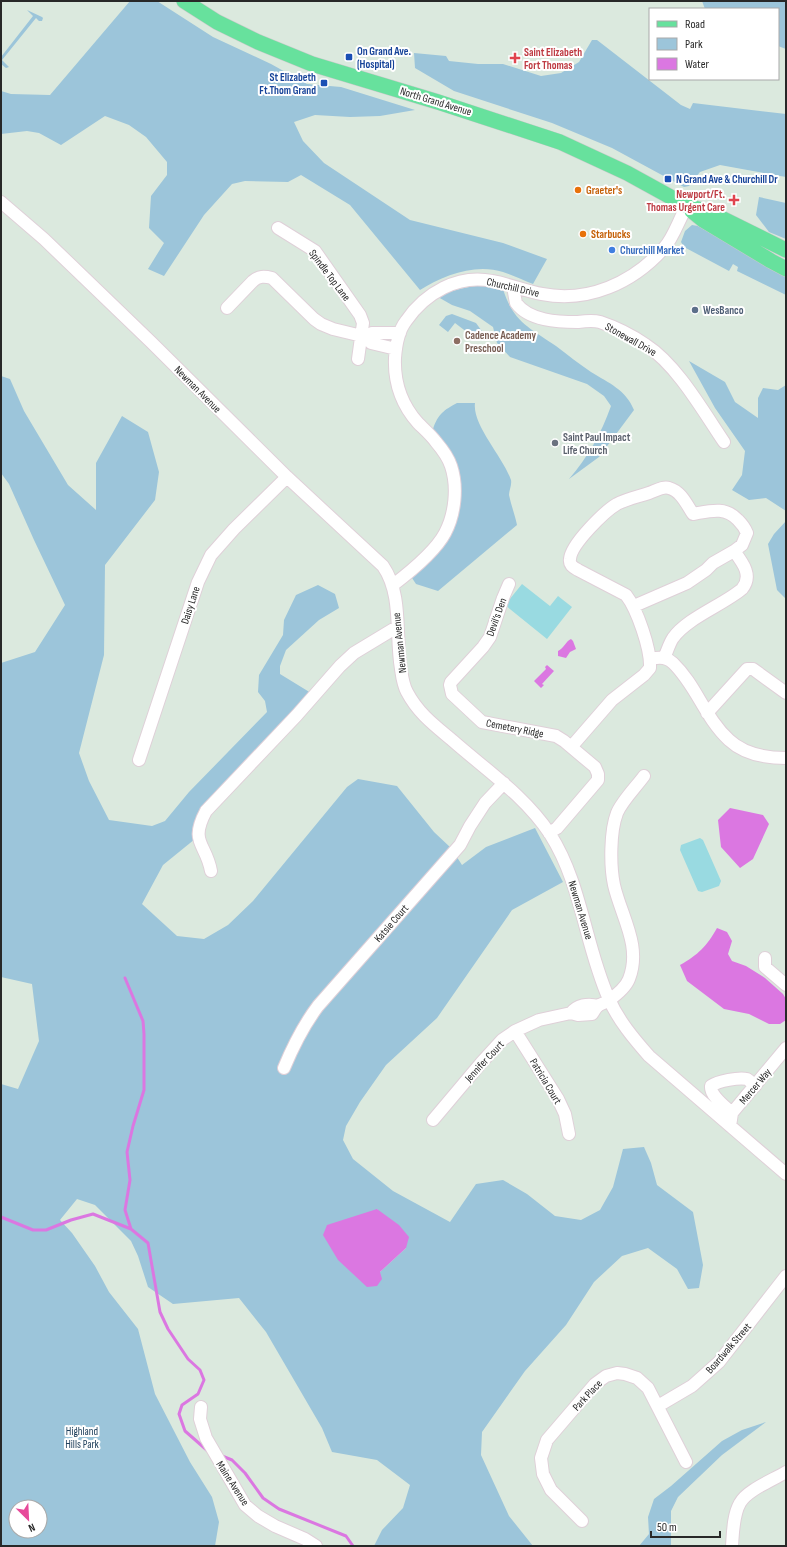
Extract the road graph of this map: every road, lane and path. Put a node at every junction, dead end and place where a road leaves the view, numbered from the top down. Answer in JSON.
{"nodes":[{"id":1,"x":184,"y":1,"type":"edge"},
{"id":2,"x":1,"y":202,"type":"edge"},
{"id":3,"x":687,"y":206,"type":"junction"},
{"id":4,"x":278,"y":228,"type":"dead end"},
{"id":5,"x":786,"y":250,"type":"edge"},
{"id":6,"x":786,"y":269,"type":"edge"},
{"id":7,"x":513,"y":287,"type":"junction"},
{"id":8,"x":227,"y":308,"type":"dead end"},
{"id":9,"x":400,"y":333,"type":"junction"},
{"id":10,"x":364,"y":336,"type":"junction"},
{"id":11,"x":396,"y":349,"type":"junction"},
{"id":12,"x":358,"y":360,"type":"dead end"},
{"id":13,"x":724,"y":442,"type":"dead end"},
{"id":14,"x":287,"y":477,"type":"junction"},
{"id":15,"x":734,"y":552,"type":"junction"},
{"id":16,"x":509,"y":584,"type":"dead end"},
{"id":17,"x":393,"y":585,"type":"junction"},
{"id":18,"x":634,"y":606,"type":"junction"},
{"id":19,"x":397,"y":627,"type":"junction"},
{"id":20,"x":649,"y":658,"type":"junction"},
{"id":21,"x":664,"y":658,"type":"junction"},
{"id":22,"x":450,"y":685,"type":"joint"},
{"id":23,"x":786,"y":693,"type":"edge"},
{"id":24,"x":707,"y":713,"type":"junction"},
{"id":25,"x":572,"y":746,"type":"junction"},
{"id":26,"x":786,"y":758,"type":"edge"},
{"id":27,"x":139,"y":760,"type":"dead end"},
{"id":28,"x":644,"y":776,"type":"dead end"},
{"id":29,"x":504,"y":783,"type":"junction"},
{"id":30,"x":549,"y":833,"type":"junction"},
{"id":31,"x":211,"y":871,"type":"dead end"},
{"id":32,"x":765,"y":958,"type":"dead end"},
{"id":33,"x":786,"y":985,"type":"edge"},
{"id":34,"x":609,"y":1000,"type":"junction"},
{"id":35,"x":516,"y":1031,"type":"junction"},
{"id":36,"x":786,"y":1048,"type":"edge"},
{"id":37,"x":284,"y":1068,"type":"dead end"},
{"id":38,"x":754,"y":1086,"type":"junction"},
{"id":39,"x":732,"y":1112,"type":"junction"},
{"id":40,"x":432,"y":1120,"type":"dead end"},
{"id":41,"x":730,"y":1126,"type":"junction"},
{"id":42,"x":569,"y":1134,"type":"dead end"},
{"id":43,"x":786,"y":1174,"type":"edge"},
{"id":44,"x":786,"y":1276,"type":"edge"},
{"id":45,"x":658,"y":1406,"type":"junction"},
{"id":46,"x":201,"y":1407,"type":"dead end"},
{"id":47,"x":686,"y":1462,"type":"dead end"},
{"id":48,"x":786,"y":1472,"type":"edge"},
{"id":49,"x":582,"y":1521,"type":"dead end"},
{"id":50,"x":316,"y":1546,"type":"edge"},
{"id":51,"x":732,"y":1546,"type":"edge"}],
"edges":[{"from":1,"to":3,"type":"main road","name":"North Grand Avenue"},
{"from":2,"to":14,"type":"street","name":"Newman Avenue"},
{"from":3,"to":5,"type":"main road","name":"North Grand Avenue"},
{"from":3,"to":6,"type":"main road","name":"North Grand Avenue"},
{"from":3,"to":7,"type":"street","name":"Churchill Drive"},
{"from":4,"to":10,"type":"street","name":"Spindle Top Lane"},
{"from":7,"to":9,"type":"street","name":"Churchill Drive"},
{"from":7,"to":13,"type":"street","name":"Stonewall Drive"},
{"from":8,"to":10,"type":"street"},
{"from":9,"to":10,"type":"street"},
{"from":9,"to":11,"type":"street","name":"Churchill Drive"},
{"from":10,"to":11,"type":"street"},
{"from":10,"to":12,"type":"street","name":"Spindle Top Lane"},
{"from":11,"to":17,"type":"street","name":"Churchill Drive"},
{"from":14,"to":17,"type":"street","name":"Newman Avenue"},
{"from":14,"to":27,"type":"street","name":"Daisy Lane"},
{"from":15,"to":18,"type":"street"},
{"from":15,"to":18,"type":"street"},
{"from":15,"to":21,"type":"street"},
{"from":16,"to":22,"type":"street","name":"Devil’s Den"},
{"from":17,"to":19,"type":"street","name":"Newman Avenue"},
{"from":18,"to":20,"type":"street"},
{"from":19,"to":29,"type":"street","name":"Newman Avenue"},
{"from":19,"to":31,"type":"street"},
{"from":20,"to":21,"type":"street"},
{"from":20,"to":25,"type":"street"},
{"from":21,"to":24,"type":"street"},
{"from":22,"to":25,"type":"street","name":"Cemetery Ridge"},
{"from":23,"to":24,"type":"street"},
{"from":24,"to":26,"type":"street"},
{"from":25,"to":30,"type":"street","name":"Cemetery Ridge"},
{"from":28,"to":34,"type":"street","name":"Jennifer Court"},
{"from":29,"to":30,"type":"street","name":"Newman Avenue"},
{"from":29,"to":37,"type":"street","name":"Katsie Court"},
{"from":30,"to":34,"type":"street","name":"Newman Avenue"},
{"from":32,"to":33,"type":"street"},
{"from":34,"to":35,"type":"street","name":"Jennifer Court"},
{"from":34,"to":41,"type":"street","name":"Newman Avenue"},
{"from":35,"to":40,"type":"street","name":"Jennifer Court"},
{"from":35,"to":42,"type":"street","name":"Patricia Court"},
{"from":36,"to":38,"type":"street","name":"Mercer Way"},
{"from":38,"to":39,"type":"street","name":"Mercer Way"},
{"from":38,"to":39,"type":"street"},
{"from":39,"to":41,"type":"street","name":"Mercer Way"},
{"from":41,"to":43,"type":"street","name":"Newman Avenue"},
{"from":44,"to":45,"type":"street","name":"Boardwalk Street"},
{"from":45,"to":47,"type":"street","name":"Park Place"},
{"from":45,"to":49,"type":"street","name":"Park Place"},
{"from":46,"to":50,"type":"street","name":"Maine Avenue"},
{"from":48,"to":51,"type":"street"}]}
